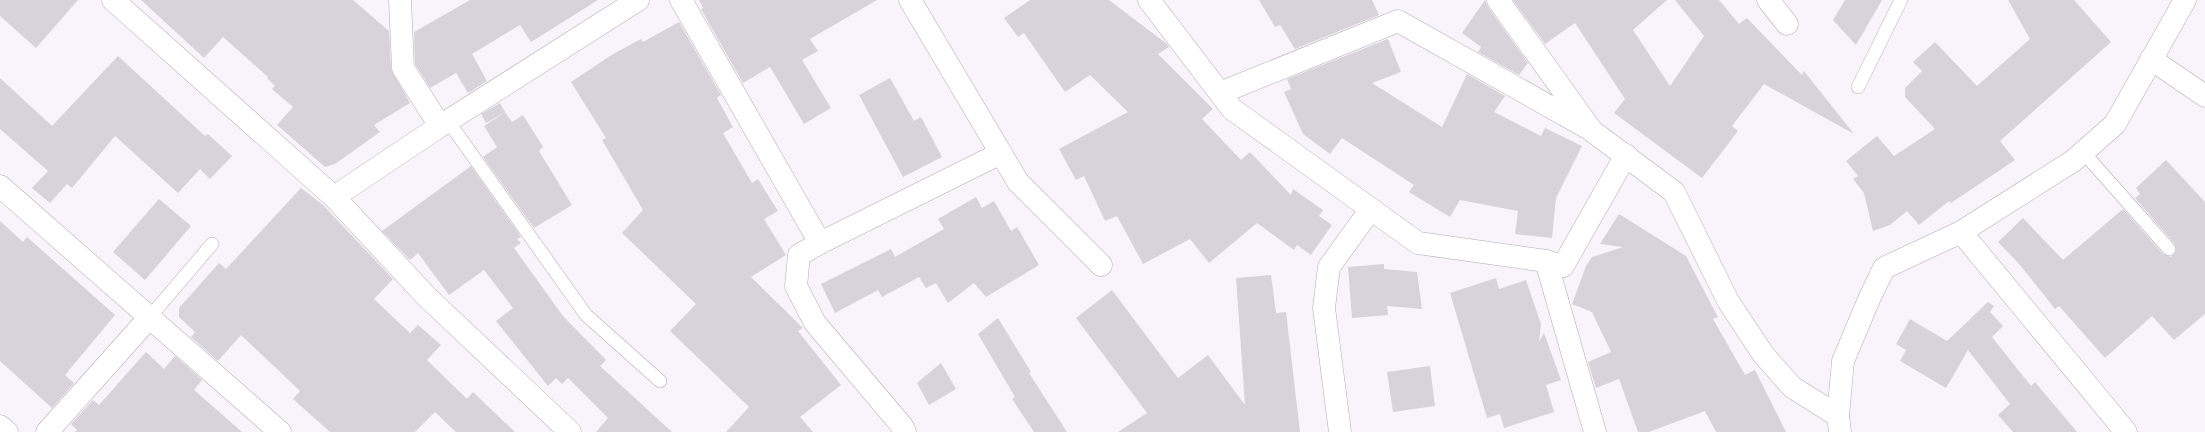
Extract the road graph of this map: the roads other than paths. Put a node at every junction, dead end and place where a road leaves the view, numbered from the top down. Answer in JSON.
{"nodes":[{"id":1,"x":113,"y":0,"type":"edge"},
{"id":2,"x":384,"y":0,"type":"edge"},
{"id":3,"x":638,"y":0,"type":"edge"},
{"id":4,"x":681,"y":0,"type":"edge"},
{"id":5,"x":910,"y":0,"type":"edge"},
{"id":6,"x":1149,"y":0,"type":"edge"},
{"id":7,"x":1498,"y":0,"type":"edge"},
{"id":8,"x":1768,"y":0,"type":"edge"},
{"id":9,"x":1902,"y":0,"type":"edge"},
{"id":10,"x":2185,"y":0,"type":"edge"},
{"id":11,"x":400,"y":8,"type":"edge"},
{"id":12,"x":1787,"y":24,"type":"dead end"},
{"id":13,"x":2151,"y":59,"type":"junction"},
{"id":14,"x":1858,"y":87,"type":"dead end"},
{"id":15,"x":1220,"y":93,"type":"junction"},
{"id":16,"x":2205,"y":96,"type":"edge"},
{"id":17,"x":444,"y":123,"type":"junction"},
{"id":18,"x":1592,"y":130,"type":"junction"},
{"id":19,"x":2083,"y":152,"type":"junction"},
{"id":20,"x":1001,"y":153,"type":"junction"},
{"id":21,"x":1626,"y":155,"type":"junction"},
{"id":22,"x":0,"y":186,"type":"edge"},
{"id":23,"x":334,"y":197,"type":"junction"},
{"id":24,"x":1371,"y":209,"type":"junction"},
{"id":25,"x":1961,"y":232,"type":"junction"},
{"id":26,"x":820,"y":243,"type":"junction"},
{"id":27,"x":212,"y":244,"type":"dead end"},
{"id":28,"x":2168,"y":249,"type":"dead end"},
{"id":29,"x":1546,"y":261,"type":"junction"},
{"id":30,"x":1101,"y":265,"type":"dead end"},
{"id":31,"x":149,"y":318,"type":"junction"},
{"id":32,"x":660,"y":381,"type":"dead end"},
{"id":33,"x":1839,"y":424,"type":"edge"},
{"id":34,"x":0,"y":426,"type":"edge"},
{"id":35,"x":7,"y":432,"type":"edge"},
{"id":36,"x":47,"y":432,"type":"edge"},
{"id":37,"x":280,"y":432,"type":"edge"},
{"id":38,"x":570,"y":432,"type":"edge"},
{"id":39,"x":905,"y":432,"type":"edge"},
{"id":40,"x":1340,"y":432,"type":"edge"},
{"id":41,"x":1595,"y":432,"type":"edge"},
{"id":42,"x":2126,"y":432,"type":"edge"}],
"edges":[{"from":1,"to":23,"type":"street"},
{"from":2,"to":11,"type":"street"},
{"from":3,"to":17,"type":"street"},
{"from":4,"to":26,"type":"street"},
{"from":5,"to":20,"type":"street"},
{"from":6,"to":15,"type":"street"},
{"from":7,"to":18,"type":"street"},
{"from":8,"to":12,"type":"street"},
{"from":9,"to":14,"type":"lane"},
{"from":10,"to":13,"type":"street"},
{"from":11,"to":17,"type":"street"},
{"from":13,"to":16,"type":"street"},
{"from":13,"to":19,"type":"street"},
{"from":15,"to":18,"type":"street"},
{"from":15,"to":24,"type":"street"},
{"from":17,"to":23,"type":"street"},
{"from":17,"to":32,"type":"lane"},
{"from":18,"to":21,"type":"street"},
{"from":19,"to":25,"type":"street"},
{"from":19,"to":28,"type":"lane"},
{"from":20,"to":26,"type":"street"},
{"from":20,"to":30,"type":"street"},
{"from":21,"to":29,"type":"street"},
{"from":21,"to":33,"type":"street"},
{"from":22,"to":31,"type":"street"},
{"from":23,"to":38,"type":"street"},
{"from":24,"to":29,"type":"street"},
{"from":24,"to":40,"type":"street"},
{"from":25,"to":33,"type":"street"},
{"from":25,"to":42,"type":"street"},
{"from":26,"to":39,"type":"street"},
{"from":27,"to":31,"type":"lane"},
{"from":29,"to":41,"type":"street"},
{"from":31,"to":36,"type":"street"},
{"from":31,"to":37,"type":"street"},
{"from":34,"to":35,"type":"street"}]}
